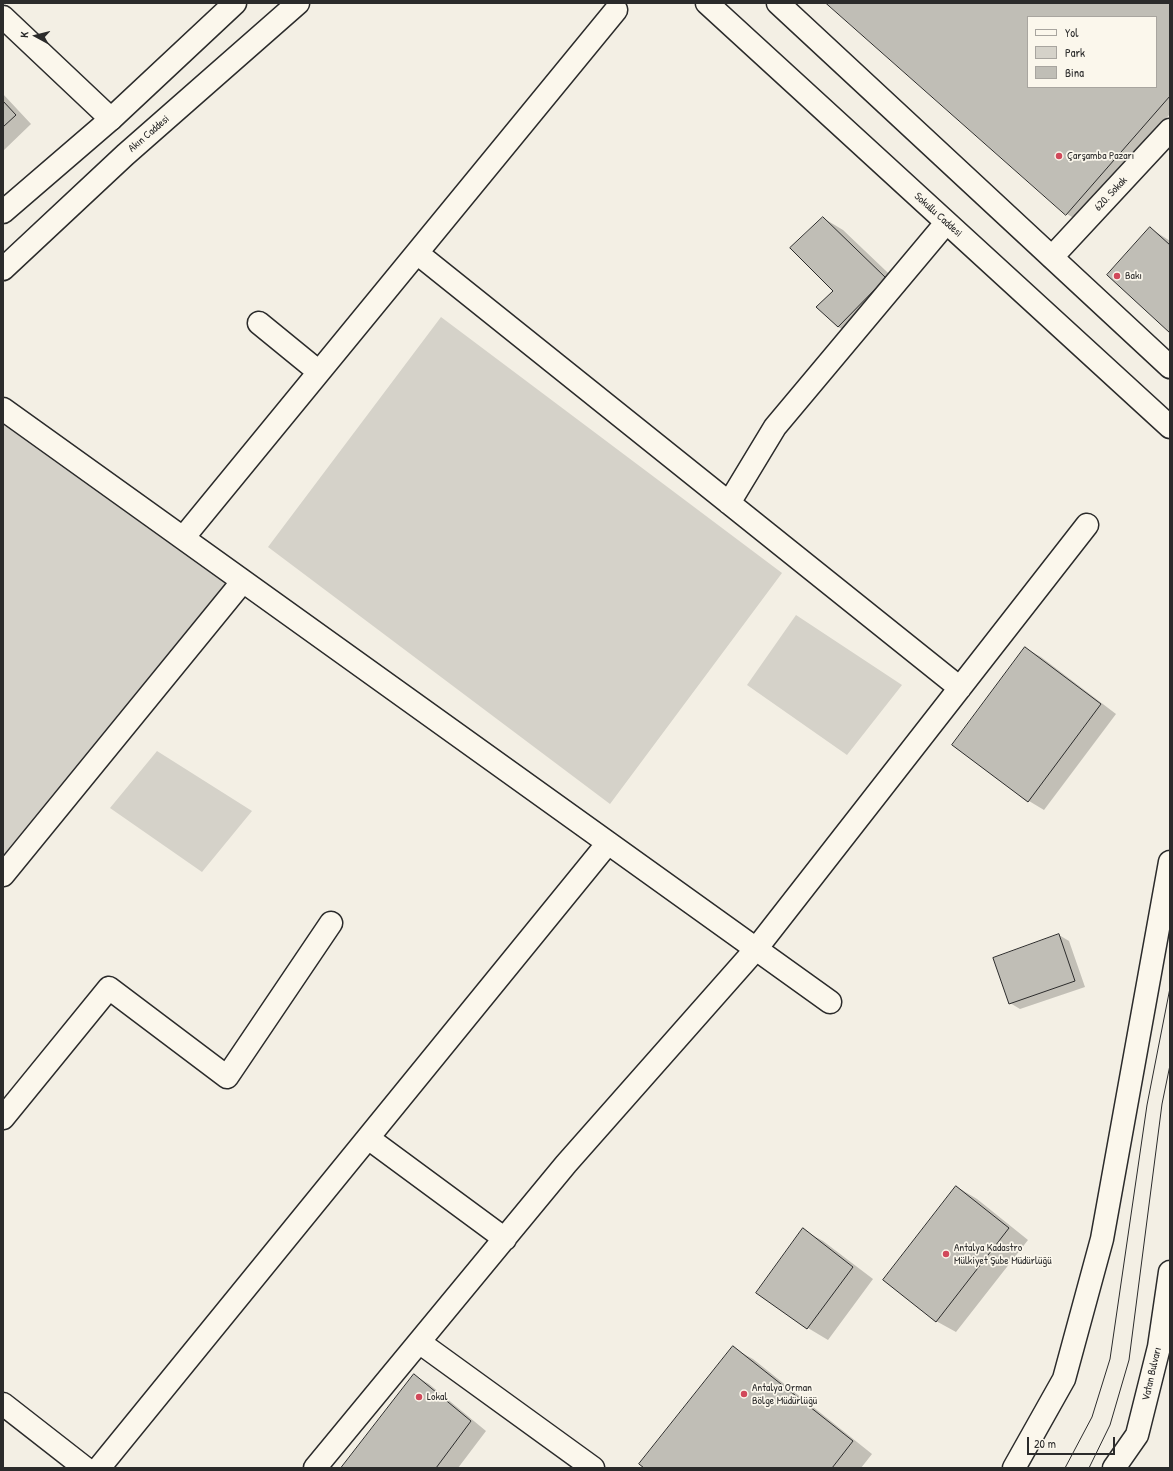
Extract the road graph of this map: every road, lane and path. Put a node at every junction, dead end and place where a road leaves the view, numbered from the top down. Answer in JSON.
{"nodes":[{"id":1,"x":235,"y":3,"type":"edge"},
{"id":2,"x":298,"y":3,"type":"edge"},
{"id":3,"x":707,"y":3,"type":"edge"},
{"id":4,"x":778,"y":3,"type":"edge"},
{"id":5,"x":616,"y":10,"type":"dead end"},
{"id":6,"x":3,"y":17,"type":"edge"},
{"id":7,"x":111,"y":119,"type":"junction"},
{"id":8,"x":1170,"y":130,"type":"edge"},
{"id":9,"x":3,"y":212,"type":"edge"},
{"id":10,"x":946,"y":223,"type":"junction"},
{"id":11,"x":417,"y":253,"type":"junction"},
{"id":12,"x":1052,"y":257,"type":"junction"},
{"id":13,"x":3,"y":269,"type":"edge"},
{"id":14,"x":259,"y":323,"type":"dead end"},
{"id":15,"x":1170,"y":367,"type":"edge"},
{"id":16,"x":319,"y":372,"type":"junction"},
{"id":17,"x":3,"y":409,"type":"edge"},
{"id":18,"x":1170,"y":427,"type":"edge"},
{"id":19,"x":730,"y":503,"type":"junction"},
{"id":20,"x":1087,"y":525,"type":"dead end"},
{"id":21,"x":183,"y":538,"type":"junction"},
{"id":22,"x":243,"y":581,"type":"junction"},
{"id":23,"x":960,"y":688,"type":"junction"},
{"id":24,"x":608,"y":843,"type":"junction"},
{"id":25,"x":1170,"y":862,"type":"edge"},
{"id":26,"x":3,"y":875,"type":"edge"},
{"id":27,"x":331,"y":923,"type":"dead end"},
{"id":28,"x":756,"y":949,"type":"junction"},
{"id":29,"x":830,"y":1002,"type":"dead end"},
{"id":30,"x":3,"y":1118,"type":"edge"},
{"id":31,"x":368,"y":1138,"type":"junction"},
{"id":32,"x":504,"y":1239,"type":"junction"},
{"id":33,"x":1170,"y":1272,"type":"edge"},
{"id":34,"x":419,"y":1342,"type":"junction"},
{"id":35,"x":1165,"y":1344,"type":"edge"},
{"id":36,"x":3,"y":1404,"type":"edge"},
{"id":37,"x":85,"y":1468,"type":"edge"},
{"id":38,"x":99,"y":1468,"type":"edge"},
{"id":39,"x":315,"y":1468,"type":"edge"},
{"id":40,"x":592,"y":1468,"type":"edge"},
{"id":41,"x":1014,"y":1468,"type":"edge"},
{"id":42,"x":1114,"y":1468,"type":"edge"}],
"edges":[{"from":1,"to":7,"type":"main road"},
{"from":2,"to":13,"type":"main road","name":"Akın Caddesi"},
{"from":3,"to":10,"type":"main road","name":"Sokullu Caddesi"},
{"from":4,"to":12,"type":"main road"},
{"from":5,"to":11,"type":"main road"},
{"from":6,"to":7,"type":"main road"},
{"from":7,"to":9,"type":"main road"},
{"from":8,"to":12,"type":"main road","name":"620. Sokak"},
{"from":10,"to":18,"type":"main road","name":"Sokullu Caddesi"},
{"from":10,"to":19,"type":"main road"},
{"from":11,"to":16,"type":"main road"},
{"from":11,"to":19,"type":"main road"},
{"from":12,"to":15,"type":"main road"},
{"from":14,"to":16,"type":"main road"},
{"from":16,"to":21,"type":"main road"},
{"from":17,"to":21,"type":"main road"},
{"from":19,"to":23,"type":"main road"},
{"from":20,"to":23,"type":"main road"},
{"from":21,"to":22,"type":"main road"},
{"from":22,"to":24,"type":"main road"},
{"from":22,"to":26,"type":"main road"},
{"from":23,"to":28,"type":"main road"},
{"from":24,"to":28,"type":"main road"},
{"from":24,"to":31,"type":"main road"},
{"from":25,"to":41,"type":"main road"},
{"from":27,"to":30,"type":"main road"},
{"from":28,"to":29,"type":"main road"},
{"from":28,"to":32,"type":"main road"},
{"from":31,"to":32,"type":"main road"},
{"from":31,"to":38,"type":"main road"},
{"from":32,"to":34,"type":"main road"},
{"from":33,"to":35,"type":"main road","name":"Vatan Bulvarı"},
{"from":34,"to":39,"type":"main road"},
{"from":34,"to":40,"type":"main road"},
{"from":35,"to":42,"type":"main road","name":"Vatan Bulvarı"},
{"from":36,"to":37,"type":"main road"}]}
